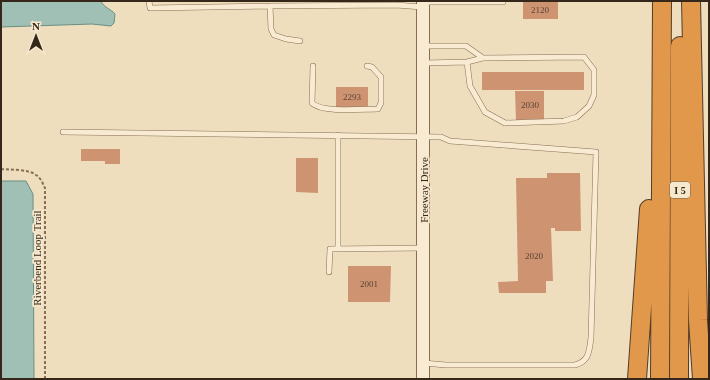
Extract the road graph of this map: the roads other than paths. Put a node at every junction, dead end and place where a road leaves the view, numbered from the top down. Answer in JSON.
{"nodes":[{"id":1,"x":149,"y":1,"type":"edge"},
{"id":2,"x":662,"y":1,"type":"edge"},
{"id":3,"x":680,"y":1,"type":"edge"},
{"id":4,"x":691,"y":1,"type":"edge"},
{"id":5,"x":503,"y":2,"type":"edge"},
{"id":6,"x":354,"y":3,"type":"edge"},
{"id":7,"x":423,"y":3,"type":"edge"},
{"id":8,"x":270,"y":6,"type":"junction"},
{"id":9,"x":300,"y":41,"type":"dead end"},
{"id":10,"x":423,"y":46,"type":"junction"},
{"id":11,"x":662,"y":54,"type":"junction"},
{"id":12,"x":483,"y":58,"type":"junction"},
{"id":13,"x":424,"y":62,"type":"junction"},
{"id":14,"x":467,"y":62,"type":"junction"},
{"id":15,"x":312,"y":66,"type":"dead end"},
{"id":16,"x":367,"y":66,"type":"dead end"},
{"id":17,"x":62,"y":132,"type":"dead end"},
{"id":18,"x":338,"y":135,"type":"junction"},
{"id":19,"x":424,"y":136,"type":"junction"},
{"id":20,"x":424,"y":248,"type":"junction"},
{"id":21,"x":338,"y":249,"type":"junction"},
{"id":22,"x":329,"y":272,"type":"dead end"},
{"id":23,"x":423,"y":363,"type":"junction"},
{"id":24,"x":423,"y":379,"type":"edge"},
{"id":25,"x":637,"y":379,"type":"edge"},
{"id":26,"x":660,"y":379,"type":"edge"},
{"id":27,"x":678,"y":379,"type":"edge"},
{"id":28,"x":702,"y":379,"type":"edge"}],
"edges":[{"from":1,"to":8,"type":"lane"},
{"from":2,"to":11,"type":"highway","number":"I 5"},
{"from":3,"to":27,"type":"highway","number":"I 5"},
{"from":4,"to":28,"type":"highway"},
{"from":5,"to":7,"type":"lane"},
{"from":6,"to":7,"type":"lane"},
{"from":6,"to":8,"type":"lane"},
{"from":7,"to":10,"type":"street","name":"Freeway Drive"},
{"from":8,"to":9,"type":"lane"},
{"from":10,"to":12,"type":"lane"},
{"from":10,"to":13,"type":"street","name":"Freeway Drive"},
{"from":11,"to":25,"type":"highway"},
{"from":11,"to":26,"type":"highway","number":"I 5"},
{"from":12,"to":14,"type":"lane"},
{"from":12,"to":14,"type":"lane"},
{"from":13,"to":14,"type":"lane"},
{"from":13,"to":19,"type":"street","name":"Freeway Drive"},
{"from":15,"to":16,"type":"lane"},
{"from":17,"to":18,"type":"lane"},
{"from":18,"to":19,"type":"lane"},
{"from":18,"to":21,"type":"lane"},
{"from":19,"to":20,"type":"street","name":"Freeway Drive"},
{"from":19,"to":23,"type":"lane"},
{"from":20,"to":21,"type":"lane"},
{"from":20,"to":23,"type":"street","name":"Freeway Drive"},
{"from":21,"to":22,"type":"lane"},
{"from":23,"to":24,"type":"street","name":"Freeway Drive"}]}
